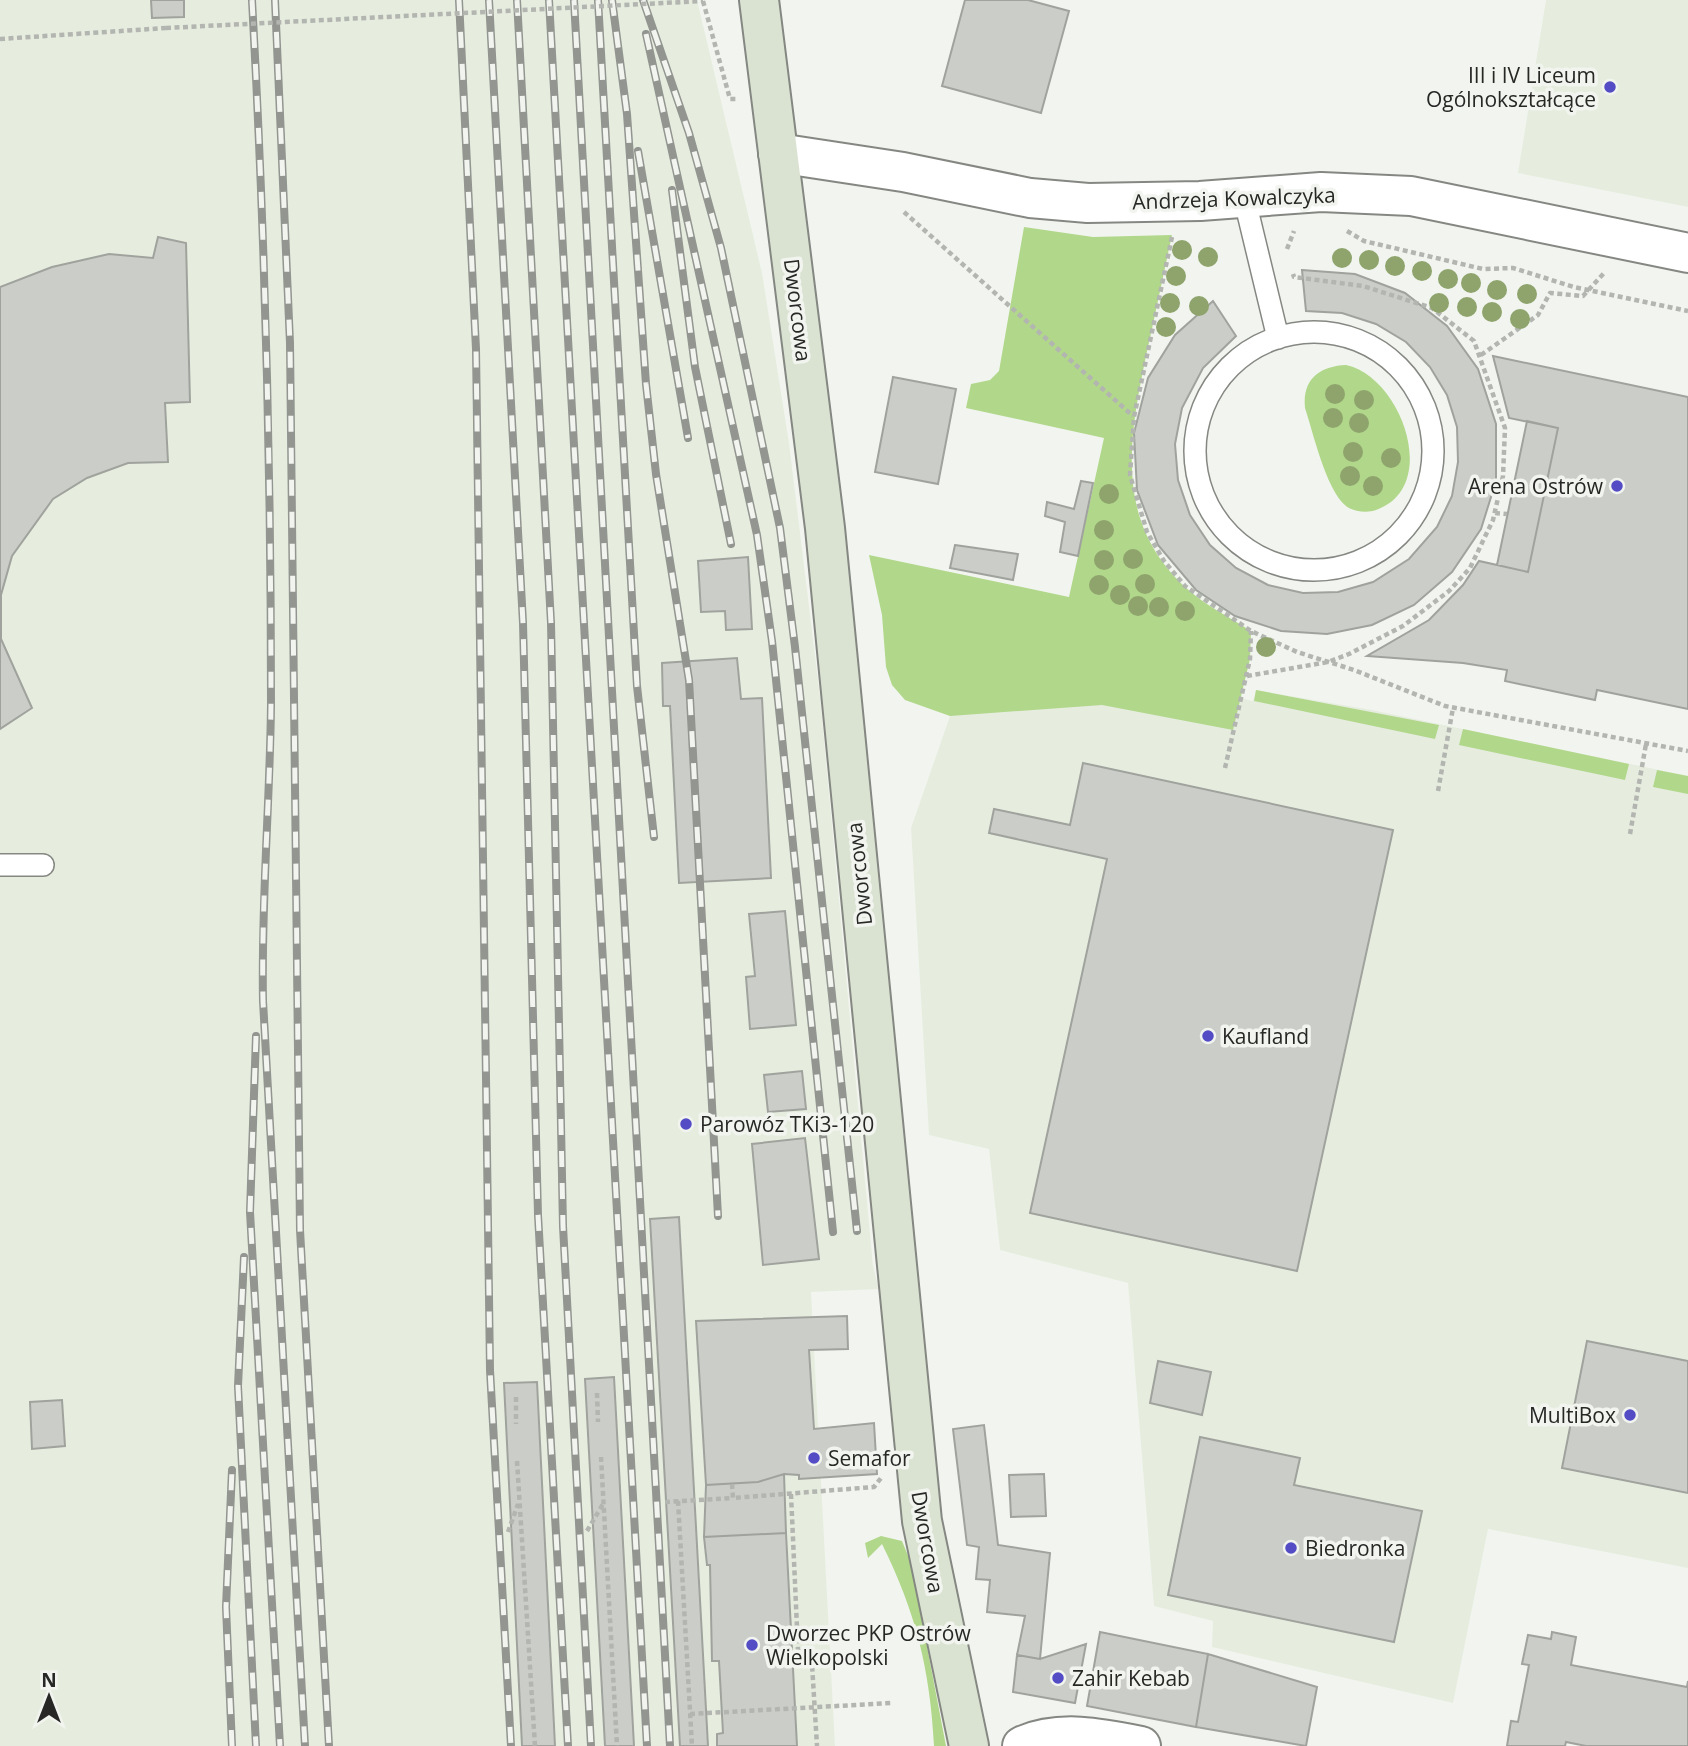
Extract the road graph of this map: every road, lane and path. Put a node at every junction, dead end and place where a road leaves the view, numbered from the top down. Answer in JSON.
{"nodes":[{"id":1,"x":759,"y":0,"type":"edge"},
{"id":2,"x":703,"y":1,"type":"edge"},
{"id":3,"x":0,"y":39,"type":"edge"},
{"id":4,"x":723,"y":80,"type":"dead end"},
{"id":5,"x":778,"y":153,"type":"junction"},
{"id":6,"x":1244,"y":197,"type":"junction"},
{"id":7,"x":895,"y":204,"type":"dead end"},
{"id":8,"x":1301,"y":224,"type":"dead end"},
{"id":9,"x":1342,"y":228,"type":"dead end"},
{"id":10,"x":1172,"y":235,"type":"dead end"},
{"id":11,"x":1688,"y":253,"type":"edge"},
{"id":12,"x":1287,"y":258,"type":"dead end"},
{"id":13,"x":1288,"y":265,"type":"dead end"},
{"id":14,"x":1604,"y":273,"type":"dead end"},
{"id":15,"x":1589,"y":290,"type":"junction"},
{"id":16,"x":1688,"y":311,"type":"edge"},
{"id":17,"x":1278,"y":338,"type":"junction"},
{"id":18,"x":1481,"y":355,"type":"junction"},
{"id":19,"x":1134,"y":417,"type":"junction"},
{"id":20,"x":1495,"y":513,"type":"junction"},
{"id":21,"x":1507,"y":514,"type":"dead end"},
{"id":22,"x":1251,"y":631,"type":"junction"},
{"id":23,"x":1328,"y":662,"type":"junction"},
{"id":24,"x":1247,"y":676,"type":"junction"},
{"id":25,"x":1453,"y":708,"type":"junction"},
{"id":26,"x":1646,"y":744,"type":"junction"},
{"id":27,"x":1688,"y":751,"type":"edge"},
{"id":28,"x":1225,"y":768,"type":"dead end"},
{"id":29,"x":1438,"y":791,"type":"dead end"},
{"id":30,"x":1630,"y":834,"type":"dead end"},
{"id":31,"x":0,"y":865,"type":"edge"},
{"id":32,"x":43,"y":865,"type":"dead end"},
{"id":33,"x":597,"y":1393,"type":"dead end"},
{"id":34,"x":516,"y":1398,"type":"dead end"},
{"id":35,"x":598,"y":1422,"type":"dead end"},
{"id":36,"x":516,"y":1424,"type":"dead end"},
{"id":37,"x":600,"y":1457,"type":"dead end"},
{"id":38,"x":517,"y":1461,"type":"dead end"},
{"id":39,"x":885,"y":1473,"type":"dead end"},
{"id":40,"x":732,"y":1484,"type":"dead end"},
{"id":41,"x":791,"y":1494,"type":"junction"},
{"id":42,"x":733,"y":1498,"type":"junction"},
{"id":43,"x":519,"y":1500,"type":"junction"},
{"id":44,"x":678,"y":1501,"type":"junction"},
{"id":45,"x":665,"y":1502,"type":"dead end"},
{"id":46,"x":603,"y":1504,"type":"junction"},
{"id":47,"x":587,"y":1531,"type":"dead end"},
{"id":48,"x":508,"y":1532,"type":"dead end"},
{"id":49,"x":892,"y":1703,"type":"dead end"},
{"id":50,"x":815,"y":1707,"type":"junction"},
{"id":51,"x":690,"y":1714,"type":"junction"},
{"id":52,"x":535,"y":1746,"type":"edge"},
{"id":53,"x":617,"y":1746,"type":"edge"},
{"id":54,"x":692,"y":1746,"type":"edge"},
{"id":55,"x":817,"y":1746,"type":"edge"},
{"id":56,"x":969,"y":1746,"type":"edge"},
{"id":57,"x":1022,"y":1746,"type":"edge"},
{"id":58,"x":1141,"y":1746,"type":"edge"}],
"edges":[{"from":1,"to":5,"type":"main road","name":"Dworcowa"},
{"from":2,"to":3,"type":"path","bridge":true},
{"from":2,"to":4,"type":"path"},
{"from":5,"to":6,"type":"street","name":"Andrzeja Kowalczyka"},
{"from":5,"to":56,"type":"main road","name":"Dworcowa"},
{"from":6,"to":11,"type":"street","name":"Andrzeja Kowalczyka"},
{"from":6,"to":17,"type":"lane"},
{"from":7,"to":19,"type":"path"},
{"from":8,"to":12,"type":"path"},
{"from":9,"to":15,"type":"path"},
{"from":10,"to":19,"type":"path"},
{"from":13,"to":18,"type":"path"},
{"from":14,"to":15,"type":"path"},
{"from":15,"to":16,"type":"path"},
{"from":15,"to":18,"type":"path"},
{"from":17,"to":17,"type":"lane"},
{"from":18,"to":20,"type":"path"},
{"from":19,"to":22,"type":"path"},
{"from":20,"to":21,"type":"path"},
{"from":20,"to":23,"type":"path"},
{"from":22,"to":23,"type":"path"},
{"from":22,"to":24,"type":"path"},
{"from":23,"to":24,"type":"path"},
{"from":23,"to":25,"type":"path"},
{"from":24,"to":28,"type":"path"},
{"from":25,"to":26,"type":"path"},
{"from":25,"to":29,"type":"path"},
{"from":26,"to":27,"type":"path"},
{"from":26,"to":30,"type":"path"},
{"from":31,"to":32,"type":"lane"},
{"from":33,"to":35,"type":"path"},
{"from":34,"to":36,"type":"path"},
{"from":37,"to":46,"type":"path"},
{"from":38,"to":43,"type":"path"},
{"from":39,"to":41,"type":"path"},
{"from":40,"to":42,"type":"path"},
{"from":41,"to":42,"type":"path"},
{"from":41,"to":50,"type":"path"},
{"from":42,"to":44,"type":"path"},
{"from":43,"to":48,"type":"path"},
{"from":43,"to":52,"type":"path"},
{"from":44,"to":45,"type":"path"},
{"from":44,"to":51,"type":"path"},
{"from":46,"to":47,"type":"path"},
{"from":46,"to":53,"type":"path"},
{"from":49,"to":50,"type":"path"},
{"from":50,"to":51,"type":"path"},
{"from":50,"to":55,"type":"path"},
{"from":51,"to":54,"type":"path"},
{"from":57,"to":58,"type":"street"}]}
